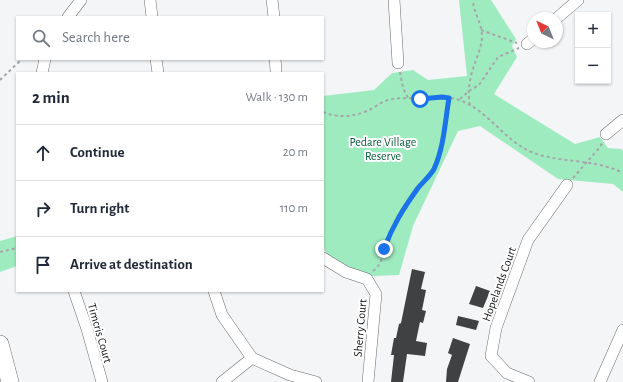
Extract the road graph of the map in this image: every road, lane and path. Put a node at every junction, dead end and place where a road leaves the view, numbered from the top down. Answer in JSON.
{"nodes":[{"id":1,"x":81,"y":0,"type":"edge"},
{"id":2,"x":150,"y":0,"type":"edge"},
{"id":3,"x":272,"y":0,"type":"edge"},
{"id":4,"x":394,"y":0,"type":"edge"},
{"id":5,"x":472,"y":0,"type":"edge"},
{"id":6,"x":578,"y":0,"type":"edge"},
{"id":7,"x":563,"y":13,"type":"edge"},
{"id":8,"x":69,"y":16,"type":"edge"},
{"id":9,"x":152,"y":16,"type":"edge"},
{"id":10,"x":274,"y":16,"type":"edge"},
{"id":11,"x":481,"y":30,"type":"junction"},
{"id":12,"x":527,"y":41,"type":"edge"},
{"id":13,"x":527,"y":42,"type":"edge"},
{"id":14,"x":21,"y":60,"type":"edge"},
{"id":15,"x":45,"y":60,"type":"edge"},
{"id":16,"x":156,"y":60,"type":"edge"},
{"id":17,"x":398,"y":63,"type":"joint"},
{"id":18,"x":42,"y":72,"type":"edge"},
{"id":19,"x":158,"y":72,"type":"edge"},
{"id":20,"x":0,"y":80,"type":"edge"},
{"id":21,"x":469,"y":91,"type":"junction"},
{"id":22,"x":408,"y":98,"type":"junction"},
{"id":23,"x":449,"y":98,"type":"junction"},
{"id":24,"x":460,"y":99,"type":"junction"},
{"id":25,"x":470,"y":105,"type":"junction"},
{"id":26,"x":324,"y":112,"type":"edge"},
{"id":27,"x":623,"y":120,"type":"edge"},
{"id":28,"x":606,"y":134,"type":"joint"},
{"id":29,"x":586,"y":162,"type":"junction"},
{"id":30,"x":623,"y":173,"type":"edge"},
{"id":31,"x":567,"y":185,"type":"joint"},
{"id":32,"x":16,"y":248,"type":"edge"},
{"id":33,"x":0,"y":252,"type":"edge"},
{"id":34,"x":324,"y":259,"type":"edge"},
{"id":35,"x":361,"y":278,"type":"junction"},
{"id":36,"x":74,"y":292,"type":"edge"},
{"id":37,"x":214,"y":292,"type":"edge"},
{"id":38,"x":623,"y":330,"type":"edge"},
{"id":39,"x":0,"y":344,"type":"edge"},
{"id":40,"x":252,"y":358,"type":"junction"},
{"id":41,"x":10,"y":382,"type":"edge"},
{"id":42,"x":102,"y":382,"type":"edge"},
{"id":43,"x":222,"y":382,"type":"edge"},
{"id":44,"x":316,"y":382,"type":"edge"},
{"id":45,"x":368,"y":382,"type":"edge"},
{"id":46,"x":529,"y":382,"type":"edge"},
{"id":47,"x":600,"y":382,"type":"edge"}],
"edges":[{"from":1,"to":8,"type":"street"},
{"from":2,"to":9,"type":"street"},
{"from":3,"to":10,"type":"street"},
{"from":4,"to":17,"type":"street"},
{"from":5,"to":11,"type":"path"},
{"from":6,"to":7,"type":"street"},
{"from":11,"to":12,"type":"path"},
{"from":11,"to":21,"type":"path"},
{"from":13,"to":21,"type":"path"},
{"from":14,"to":20,"type":"path"},
{"from":15,"to":18,"type":"street"},
{"from":16,"to":19,"type":"street"},
{"from":17,"to":22,"type":"path"},
{"from":21,"to":24,"type":"path"},
{"from":21,"to":25,"type":"path"},
{"from":22,"to":23,"type":"path"},
{"from":22,"to":26,"type":"path"},
{"from":23,"to":24,"type":"path"},
{"from":23,"to":35,"type":"path"},
{"from":24,"to":25,"type":"path"},
{"from":25,"to":29,"type":"path"},
{"from":27,"to":28,"type":"street"},
{"from":28,"to":29,"type":"path"},
{"from":29,"to":30,"type":"path"},
{"from":29,"to":31,"type":"path"},
{"from":31,"to":46,"type":"street","name":"Hopelands Court"},
{"from":32,"to":33,"type":"path"},
{"from":34,"to":35,"type":"street","name":"Sherry Court"},
{"from":35,"to":45,"type":"street","name":"Sherry Court"},
{"from":36,"to":42,"type":"street","name":"Timcris Court"},
{"from":37,"to":40,"type":"street"},
{"from":38,"to":47,"type":"street"},
{"from":39,"to":41,"type":"main road"},
{"from":40,"to":43,"type":"street"},
{"from":40,"to":44,"type":"street"}]}
